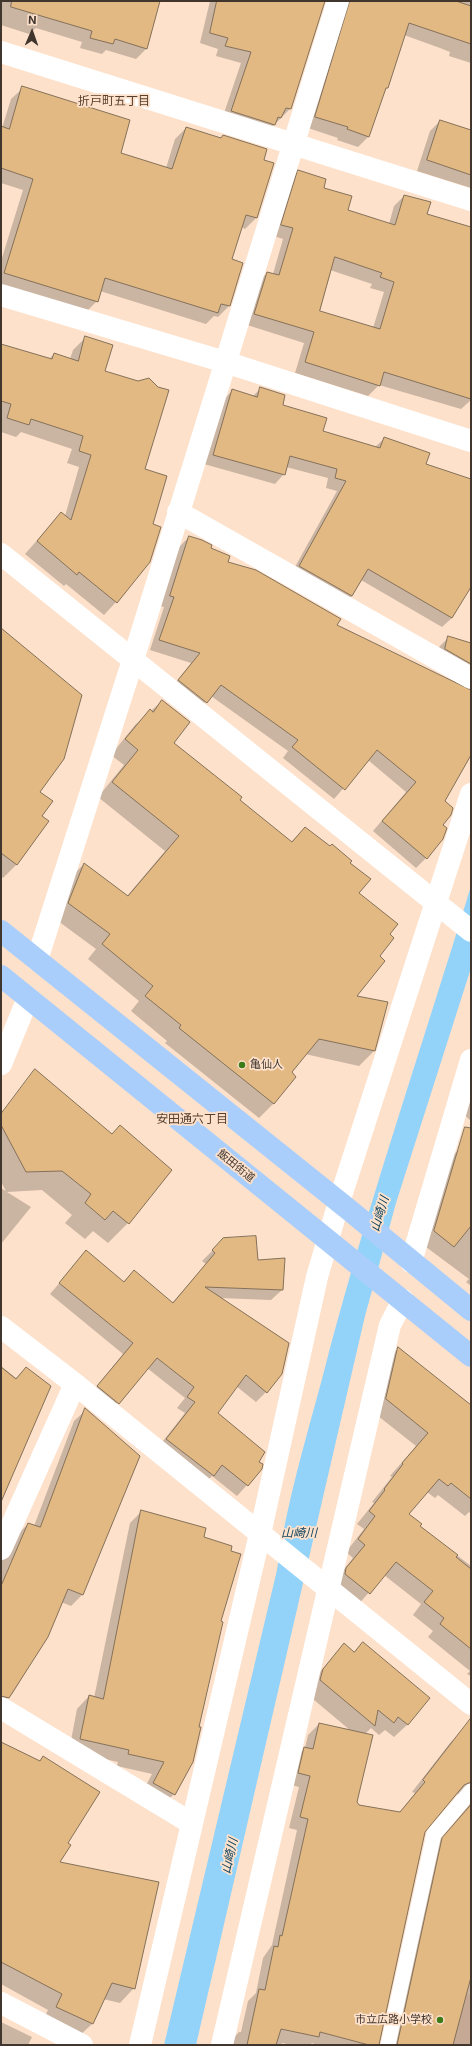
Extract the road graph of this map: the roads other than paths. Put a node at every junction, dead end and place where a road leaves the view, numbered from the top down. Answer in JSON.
{"nodes":[{"id":1,"x":338,"y":1,"type":"edge"},
{"id":2,"x":1,"y":52,"type":"edge"},
{"id":3,"x":293,"y":144,"type":"junction"},
{"id":4,"x":471,"y":200,"type":"edge"},
{"id":5,"x":1,"y":295,"type":"edge"},
{"id":6,"x":225,"y":362,"type":"junction"},
{"id":7,"x":471,"y":441,"type":"edge"},
{"id":8,"x":178,"y":512,"type":"junction"},
{"id":9,"x":1,"y":554,"type":"edge"},
{"id":10,"x":133,"y":660,"type":"junction"},
{"id":11,"x":471,"y":678,"type":"edge"},
{"id":12,"x":471,"y":794,"type":"edge"},
{"id":13,"x":437,"y":905,"type":"junction"},
{"id":14,"x":1,"y":931,"type":"edge"},
{"id":15,"x":471,"y":931,"type":"edge"},
{"id":16,"x":37,"y":960,"type":"junction"},
{"id":17,"x":1,"y":976,"type":"edge"},
{"id":18,"x":28,"y":998,"type":"junction"},
{"id":19,"x":471,"y":1060,"type":"edge"},
{"id":20,"x":1,"y":1064,"type":"edge"},
{"id":21,"x":344,"y":1206,"type":"junction"},
{"id":22,"x":331,"y":1244,"type":"junction"},
{"id":23,"x":405,"y":1257,"type":"junction"},
{"id":24,"x":396,"y":1294,"type":"junction"},
{"id":25,"x":471,"y":1310,"type":"edge"},
{"id":26,"x":1,"y":1327,"type":"edge"},
{"id":27,"x":471,"y":1356,"type":"edge"},
{"id":28,"x":75,"y":1384,"type":"junction"},
{"id":29,"x":260,"y":1534,"type":"junction"},
{"id":30,"x":1,"y":1549,"type":"edge"},
{"id":31,"x":328,"y":1588,"type":"junction"},
{"id":32,"x":471,"y":1704,"type":"edge"},
{"id":33,"x":1,"y":1708,"type":"edge"},
{"id":34,"x":471,"y":1791,"type":"edge"},
{"id":35,"x":191,"y":1823,"type":"junction"},
{"id":36,"x":1,"y":2003,"type":"edge"},
{"id":37,"x":82,"y":2045,"type":"edge"},
{"id":38,"x":140,"y":2045,"type":"edge"},
{"id":39,"x":222,"y":2045,"type":"edge"},
{"id":40,"x":388,"y":2045,"type":"edge"}],
"edges":[{"from":1,"to":3,"type":"street"},
{"from":2,"to":3,"type":"street"},
{"from":3,"to":4,"type":"street"},
{"from":3,"to":6,"type":"street"},
{"from":5,"to":6,"type":"street"},
{"from":6,"to":7,"type":"street"},
{"from":6,"to":8,"type":"street"},
{"from":8,"to":10,"type":"street"},
{"from":8,"to":11,"type":"street"},
{"from":9,"to":10,"type":"street"},
{"from":10,"to":13,"type":"street"},
{"from":10,"to":16,"type":"street"},
{"from":12,"to":13,"type":"street"},
{"from":13,"to":15,"type":"street"},
{"from":13,"to":21,"type":"street"},
{"from":14,"to":16,"type":"highway"},
{"from":16,"to":21,"type":"highway"},
{"from":17,"to":18,"type":"highway","name":"飯田街道"},
{"from":18,"to":20,"type":"street"},
{"from":18,"to":22,"type":"highway","name":"飯田街道"},
{"from":19,"to":23,"type":"street"},
{"from":21,"to":22,"type":"street"},
{"from":21,"to":23,"type":"highway"},
{"from":22,"to":24,"type":"highway","name":"飯田街道"},
{"from":22,"to":29,"type":"street"},
{"from":23,"to":25,"type":"highway"},
{"from":24,"to":27,"type":"highway","name":"飯田街道"},
{"from":24,"to":31,"type":"street"},
{"from":26,"to":28,"type":"street"},
{"from":28,"to":29,"type":"street"},
{"from":28,"to":30,"type":"street"},
{"from":29,"to":31,"type":"street"},
{"from":29,"to":35,"type":"street"},
{"from":31,"to":32,"type":"street"},
{"from":31,"to":39,"type":"street"},
{"from":33,"to":35,"type":"street"},
{"from":34,"to":40,"type":"lane"},
{"from":35,"to":38,"type":"street"},
{"from":36,"to":37,"type":"street"}]}
